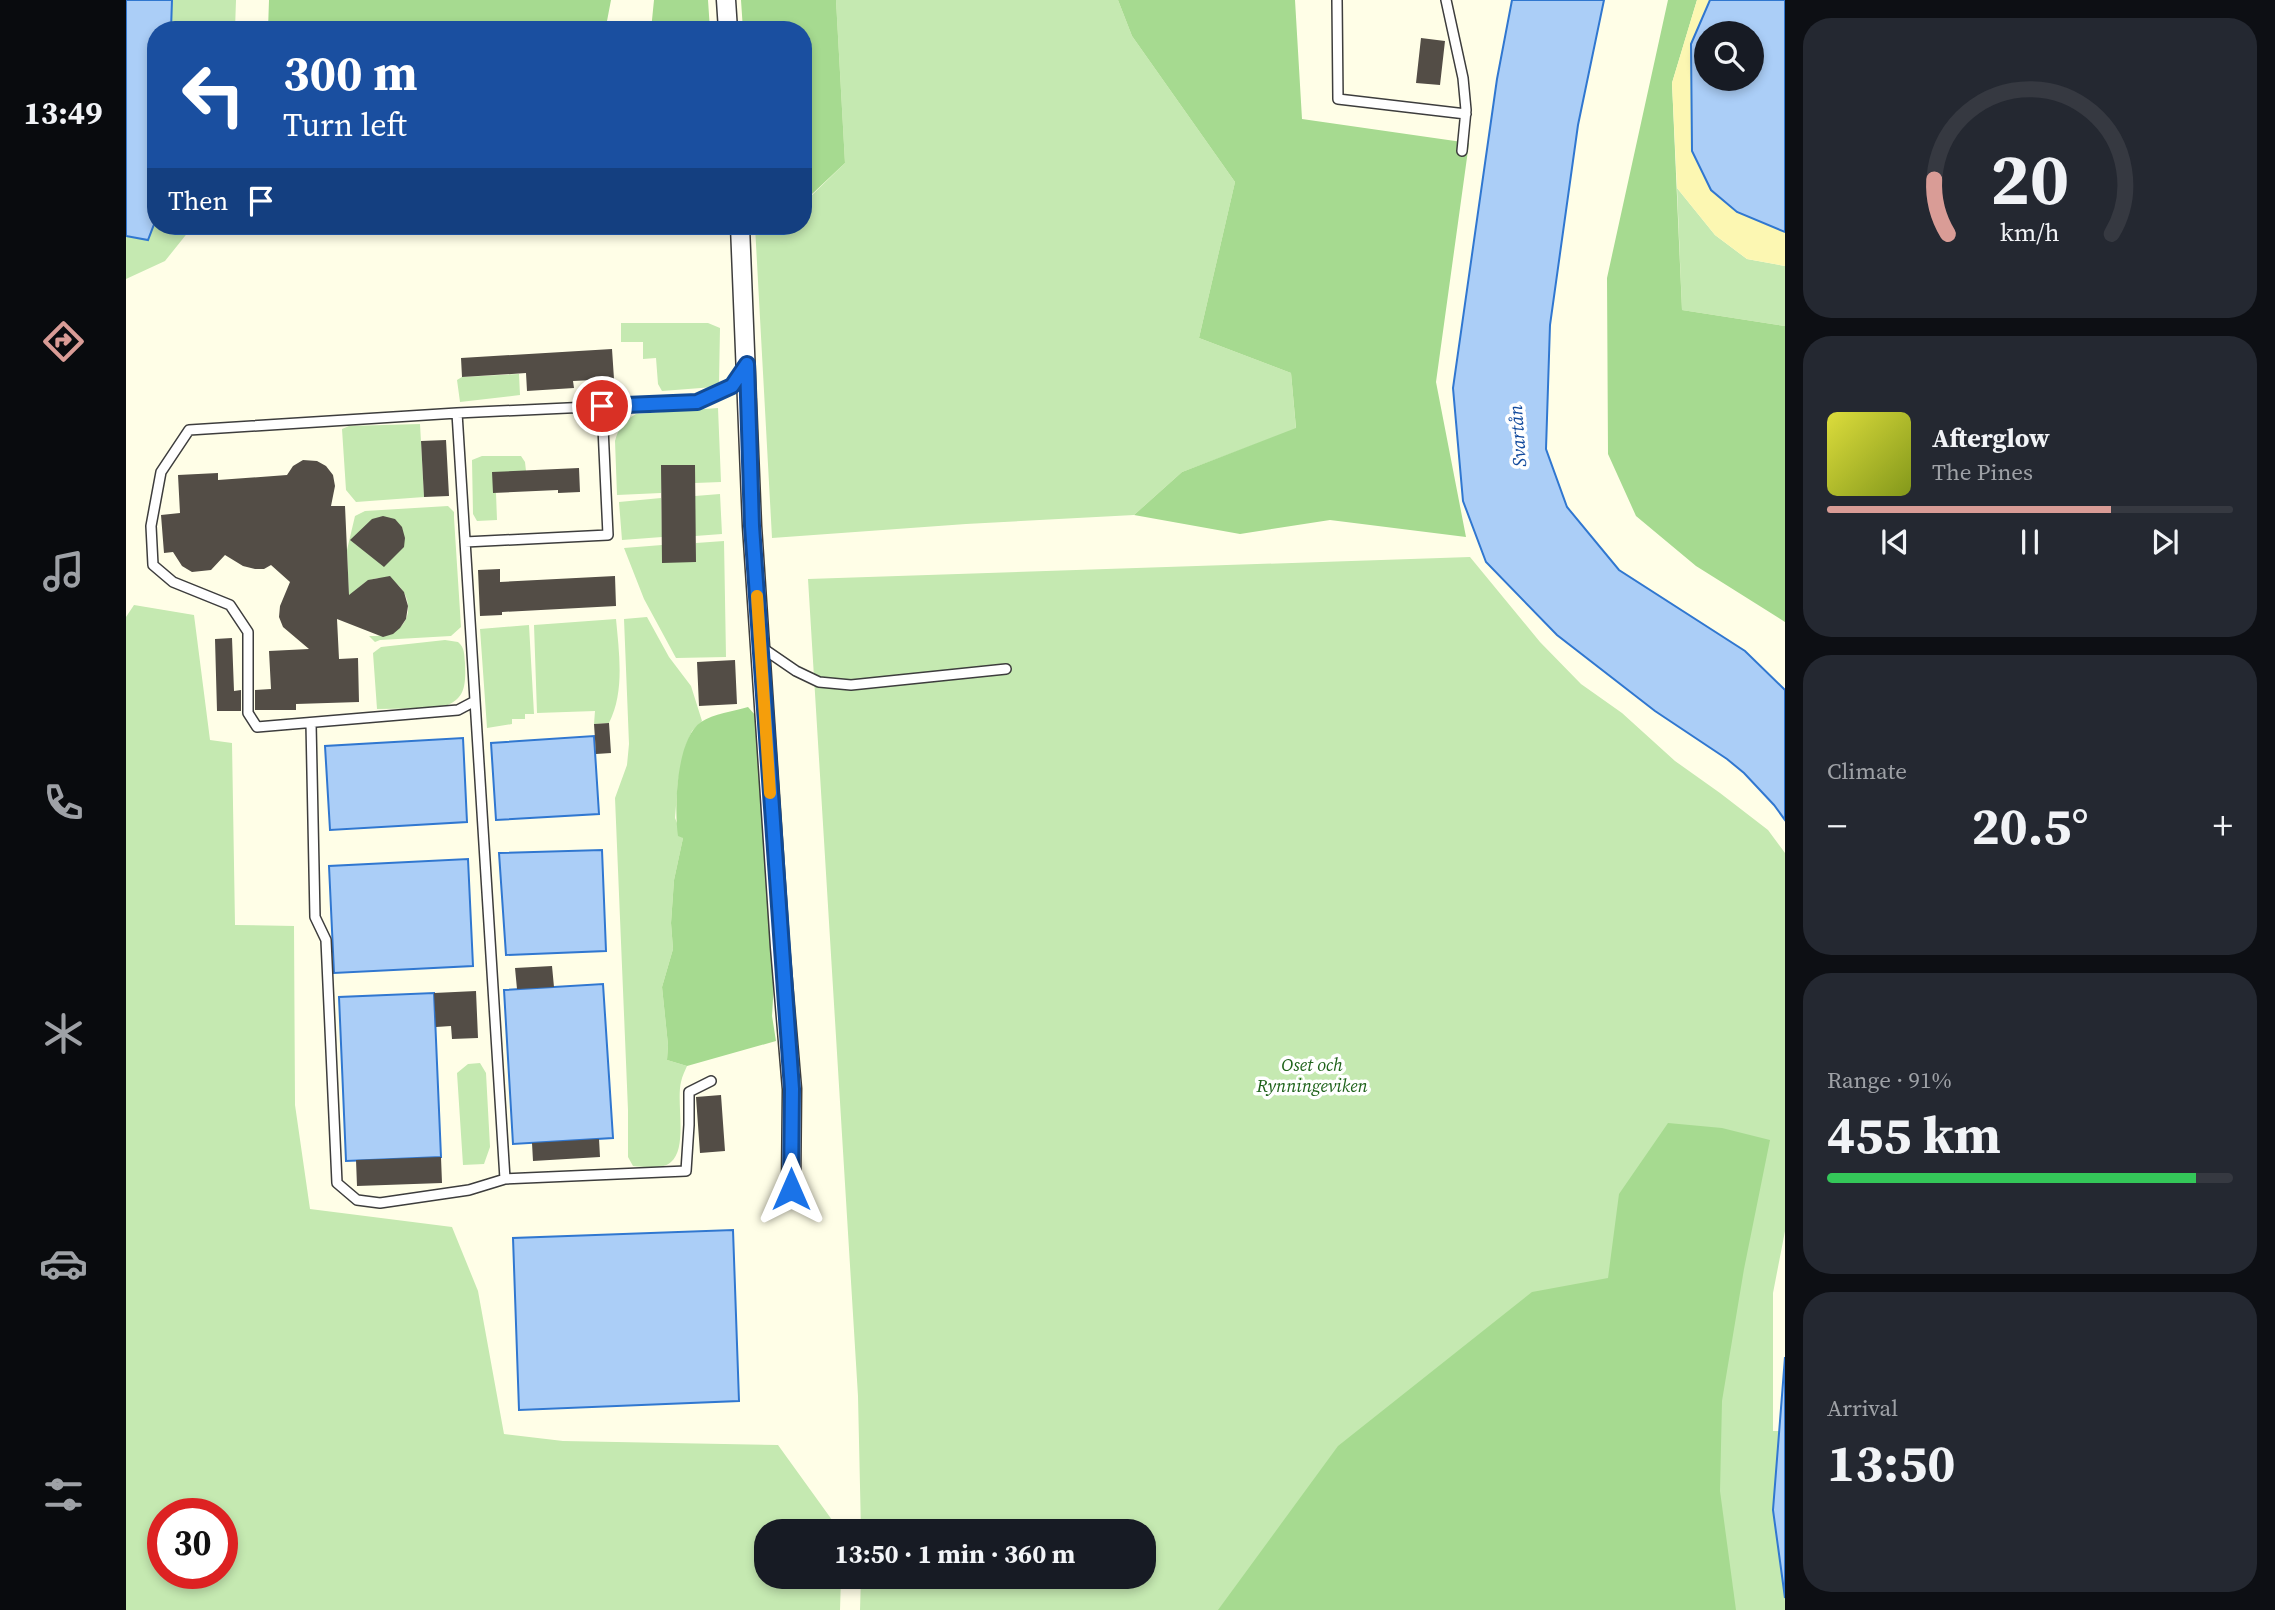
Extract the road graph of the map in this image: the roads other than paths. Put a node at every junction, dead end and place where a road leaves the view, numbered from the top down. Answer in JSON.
{"nodes":[{"id":1,"x":726,"y":0,"type":"edge"},
{"id":2,"x":1337,"y":0,"type":"edge"},
{"id":3,"x":1446,"y":0,"type":"edge"},
{"id":4,"x":727,"y":21,"type":"edge"},
{"id":5,"x":1466,"y":114,"type":"junction"},
{"id":6,"x":1462,"y":151,"type":"dead end"},
{"id":7,"x":740,"y":235,"type":"edge"},
{"id":8,"x":747,"y":364,"type":"junction"},
{"id":9,"x":602,"y":406,"type":"junction"},
{"id":10,"x":457,"y":413,"type":"junction"},
{"id":11,"x":465,"y":542,"type":"junction"},
{"id":12,"x":761,"y":647,"type":"junction"},
{"id":13,"x":1006,"y":669,"type":"dead end"},
{"id":14,"x":475,"y":701,"type":"junction"},
{"id":15,"x":310,"y":723,"type":"junction"},
{"id":16,"x":711,"y":1080,"type":"dead end"},
{"id":17,"x":505,"y":1179,"type":"junction"},
{"id":18,"x":791,"y":1189,"type":"dead end"}],
"edges":[{"from":1,"to":4,"type":"street"},
{"from":2,"to":5,"type":"lane"},
{"from":3,"to":5,"type":"lane"},
{"from":5,"to":6,"type":"lane"},
{"from":7,"to":8,"type":"street"},
{"from":8,"to":9,"type":"lane"},
{"from":8,"to":12,"type":"street"},
{"from":9,"to":10,"type":"lane"},
{"from":9,"to":11,"type":"lane"},
{"from":10,"to":11,"type":"lane"},
{"from":10,"to":15,"type":"lane"},
{"from":11,"to":14,"type":"lane"},
{"from":12,"to":13,"type":"lane"},
{"from":12,"to":18,"type":"street"},
{"from":14,"to":15,"type":"lane"},
{"from":14,"to":17,"type":"lane"},
{"from":15,"to":17,"type":"lane"},
{"from":16,"to":17,"type":"lane"}]}
